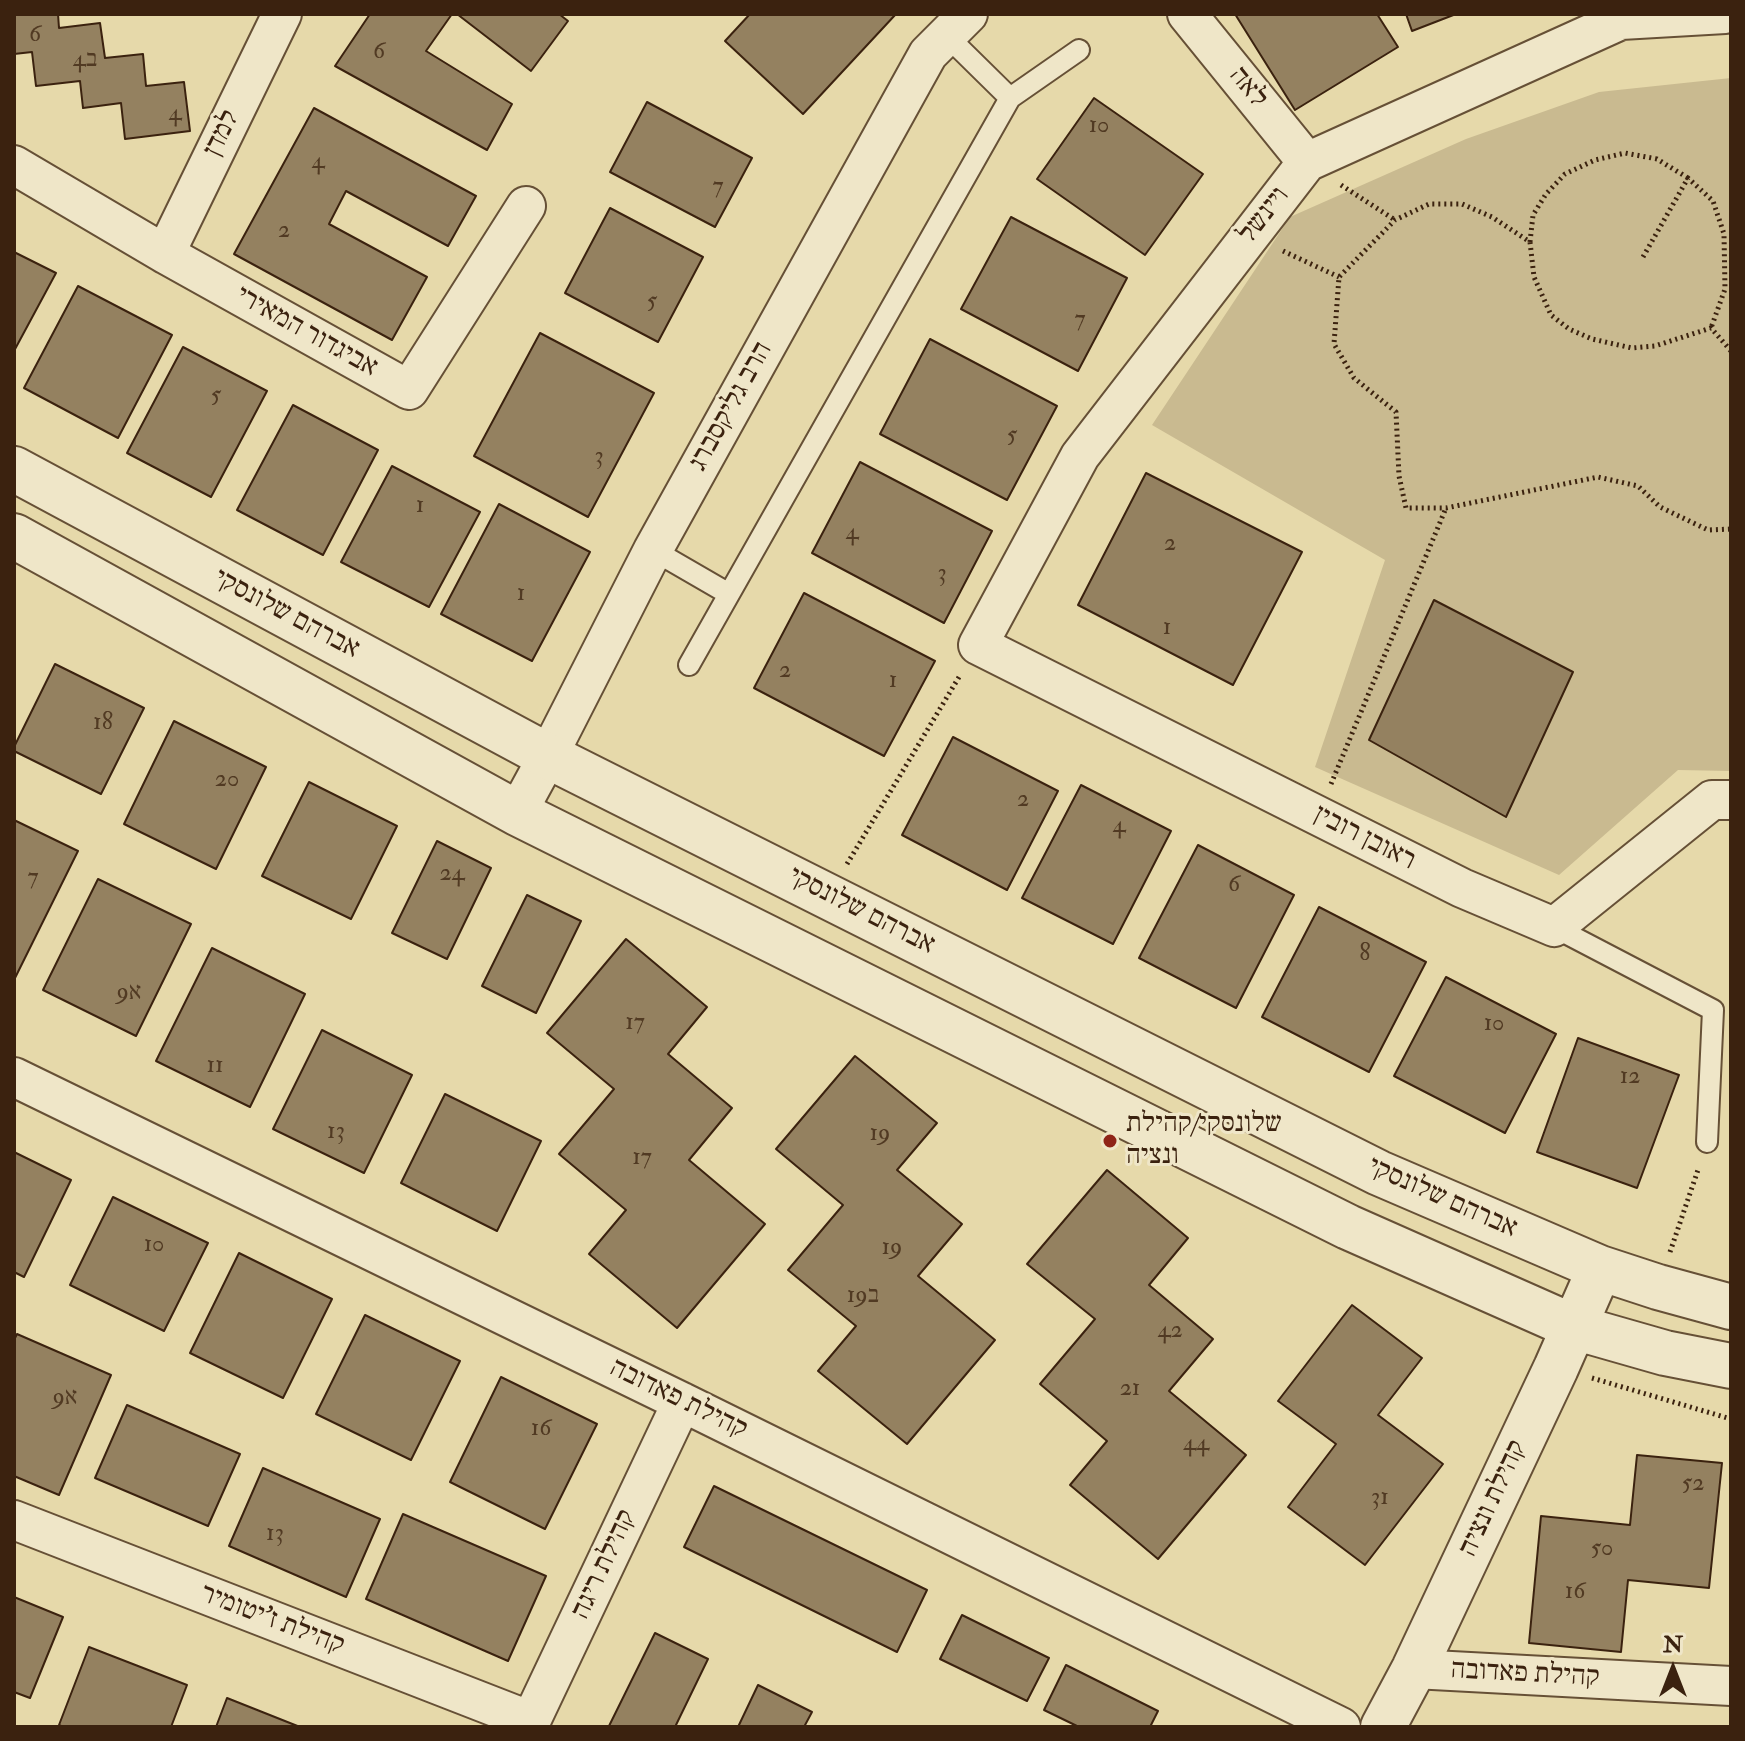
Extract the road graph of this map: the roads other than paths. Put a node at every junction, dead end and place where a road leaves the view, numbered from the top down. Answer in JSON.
{"nodes":[{"id":1,"x":282,"y":14,"type":"edge"},
{"id":2,"x":1187,"y":14,"type":"edge"},
{"id":3,"x":1725,"y":14,"type":"edge"},
{"id":4,"x":957,"y":25,"type":"edge"},
{"id":5,"x":1079,"y":50,"type":"dead end"},
{"id":6,"x":1010,"y":98,"type":"junction"},
{"id":7,"x":1307,"y":162,"type":"junction"},
{"id":8,"x":14,"y":165,"type":"edge"},
{"id":9,"x":526,"y":206,"type":"dead end"},
{"id":10,"x":165,"y":254,"type":"junction"},
{"id":11,"x":14,"y":469,"type":"edge"},
{"id":12,"x":14,"y":536,"type":"edge"},
{"id":13,"x":653,"y":550,"type":"junction"},
{"id":14,"x":729,"y":594,"type":"junction"},
{"id":15,"x":978,"y":645,"type":"joint"},
{"id":16,"x":689,"y":665,"type":"dead end"},
{"id":17,"x":548,"y":756,"type":"junction"},
{"id":18,"x":1731,"y":800,"type":"edge"},
{"id":19,"x":517,"y":813,"type":"junction"},
{"id":20,"x":1554,"y":927,"type":"junction"},
{"id":21,"x":14,"y":1077,"type":"edge"},
{"id":22,"x":1707,"y":1142,"type":"road end"},
{"id":23,"x":1600,"y":1268,"type":"junction"},
{"id":24,"x":1731,"y":1307,"type":"edge"},
{"id":25,"x":1574,"y":1327,"type":"junction"},
{"id":26,"x":1731,"y":1366,"type":"edge"},
{"id":27,"x":682,"y":1402,"type":"junction"},
{"id":28,"x":14,"y":1520,"type":"edge"},
{"id":29,"x":1414,"y":1669,"type":"junction"},
{"id":30,"x":1731,"y":1686,"type":"edge"},
{"id":31,"x":530,"y":1724,"type":"edge"},
{"id":32,"x":1341,"y":1727,"type":"edge"},
{"id":33,"x":1383,"y":1727,"type":"edge"}],
"edges":[{"from":1,"to":10,"type":"street","name":"למדן"},
{"from":2,"to":7,"type":"street","name":"לאה"},
{"from":3,"to":7,"type":"street","name":"ויינשל"},
{"from":4,"to":6,"type":"lane"},
{"from":4,"to":13,"type":"street","name":"הרב גליקסברג"},
{"from":5,"to":6,"type":"lane"},
{"from":6,"to":14,"type":"lane"},
{"from":7,"to":15,"type":"street","name":"ויינשל"},
{"from":8,"to":10,"type":"street","name":"אביגדור המאירי"},
{"from":9,"to":10,"type":"street","name":"אביגדור המאירי"},
{"from":11,"to":17,"type":"street","name":"אברהם שלונסקי"},
{"from":12,"to":19,"type":"street"},
{"from":13,"to":14,"type":"lane"},
{"from":13,"to":17,"type":"street","name":"הרב גליקסברג"},
{"from":14,"to":16,"type":"lane"},
{"from":15,"to":20,"type":"street","name":"ראובן רובין"},
{"from":17,"to":19,"type":"street","name":"הרב גליקסברג"},
{"from":17,"to":23,"type":"street","name":"אברהם שלונסקי"},
{"from":18,"to":20,"type":"street"},
{"from":19,"to":25,"type":"street"},
{"from":20,"to":22,"type":"lane"},
{"from":21,"to":27,"type":"street","name":"קהילת פאדובה"},
{"from":23,"to":24,"type":"street","name":"אברהם שלונסקי"},
{"from":23,"to":25,"type":"street","name":"קהילת ונציה"},
{"from":25,"to":26,"type":"street"},
{"from":25,"to":29,"type":"street","name":"קהילת ונציה"},
{"from":27,"to":31,"type":"street","name":"קהילת ריגה"},
{"from":27,"to":32,"type":"street","name":"קהילת פאדובה"},
{"from":28,"to":31,"type":"street","name":"קהילת ז'יטומיר"},
{"from":29,"to":30,"type":"street","name":"קהילת פאדובה"},
{"from":29,"to":33,"type":"street","name":"קהילת ונציה"}]}
